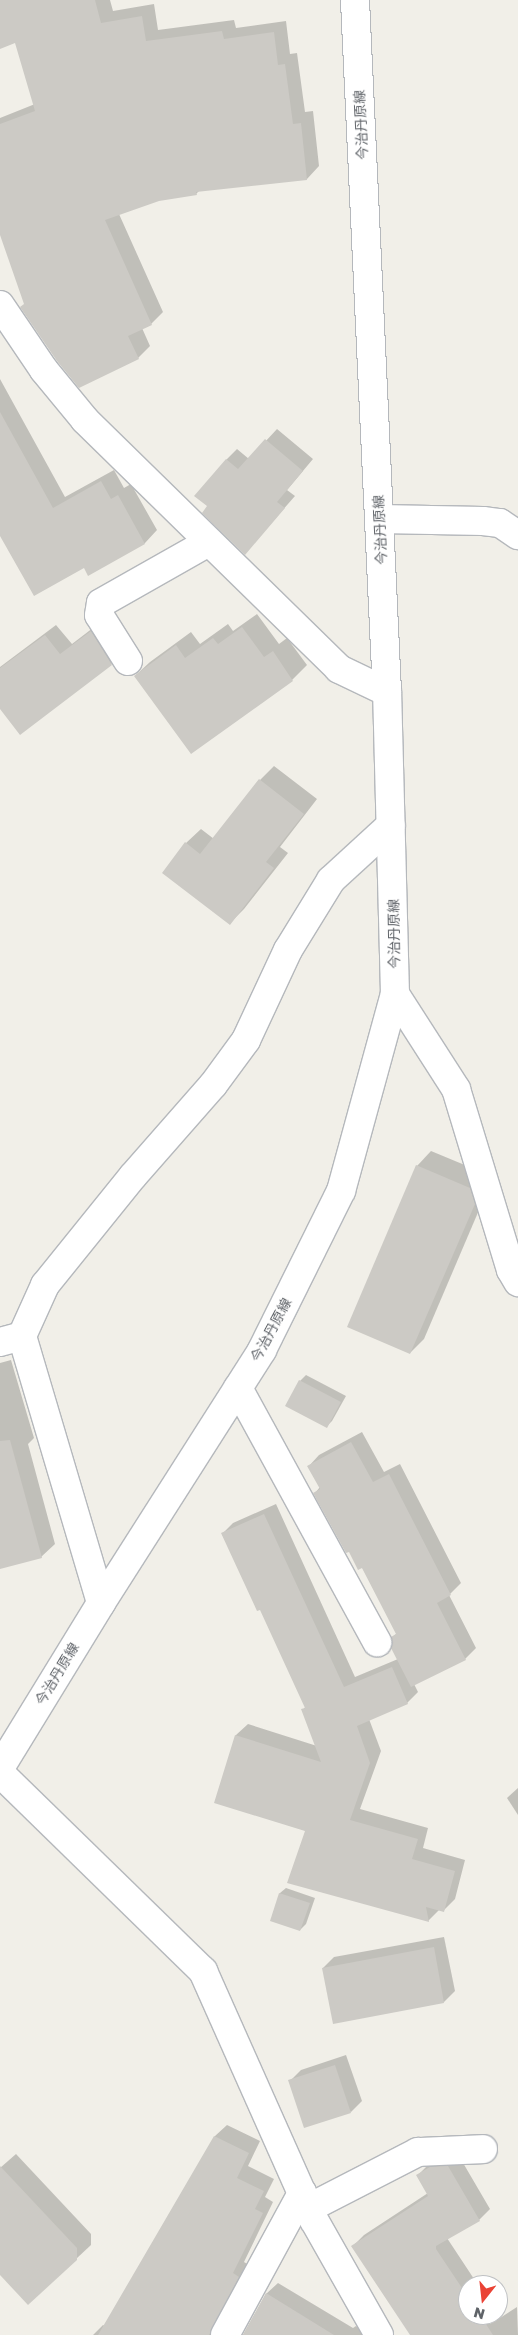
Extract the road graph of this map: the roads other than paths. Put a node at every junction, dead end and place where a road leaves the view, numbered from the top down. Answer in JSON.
{"nodes":[{"id":1,"x":355,"y":0,"type":"edge"},
{"id":2,"x":0,"y":305,"type":"edge"},
{"id":3,"x":380,"y":519,"type":"junction"},
{"id":4,"x":518,"y":535,"type":"edge"},
{"id":5,"x":209,"y":542,"type":"junction"},
{"id":6,"x":128,"y":660,"type":"dead end"},
{"id":7,"x":387,"y":692,"type":"junction"},
{"id":8,"x":391,"y":824,"type":"junction"},
{"id":9,"x":395,"y":994,"type":"junction"},
{"id":10,"x":518,"y":1282,"type":"edge"},
{"id":11,"x":11,"y":1339,"type":"edge"},
{"id":12,"x":238,"y":1388,"type":"junction"},
{"id":13,"x":101,"y":1603,"type":"junction"},
{"id":14,"x":377,"y":1642,"type":"dead end"},
{"id":15,"x":0,"y":1768,"type":"edge"},
{"id":16,"x":0,"y":1773,"type":"edge"},
{"id":17,"x":483,"y":2149,"type":"dead end"},
{"id":18,"x":305,"y":2200,"type":"junction"},
{"id":19,"x":225,"y":2335,"type":"edge"},
{"id":20,"x":379,"y":2335,"type":"edge"}],
"edges":[{"from":1,"to":3,"type":"street","name":"今治丹原線"},
{"from":2,"to":5,"type":"street"},
{"from":3,"to":4,"type":"street"},
{"from":3,"to":7,"type":"street","name":"今治丹原線"},
{"from":5,"to":6,"type":"street"},
{"from":5,"to":7,"type":"street"},
{"from":7,"to":8,"type":"street","name":"今治丹原線"},
{"from":8,"to":9,"type":"street","name":"今治丹原線"},
{"from":8,"to":11,"type":"street"},
{"from":9,"to":10,"type":"street"},
{"from":9,"to":12,"type":"street","name":"今治丹原線"},
{"from":11,"to":13,"type":"street"},
{"from":12,"to":13,"type":"street","name":"今治丹原線"},
{"from":12,"to":14,"type":"street"},
{"from":13,"to":15,"type":"street","name":"今治丹原線"},
{"from":16,"to":18,"type":"street"},
{"from":17,"to":18,"type":"street"},
{"from":18,"to":19,"type":"street"},
{"from":18,"to":20,"type":"street"}]}
